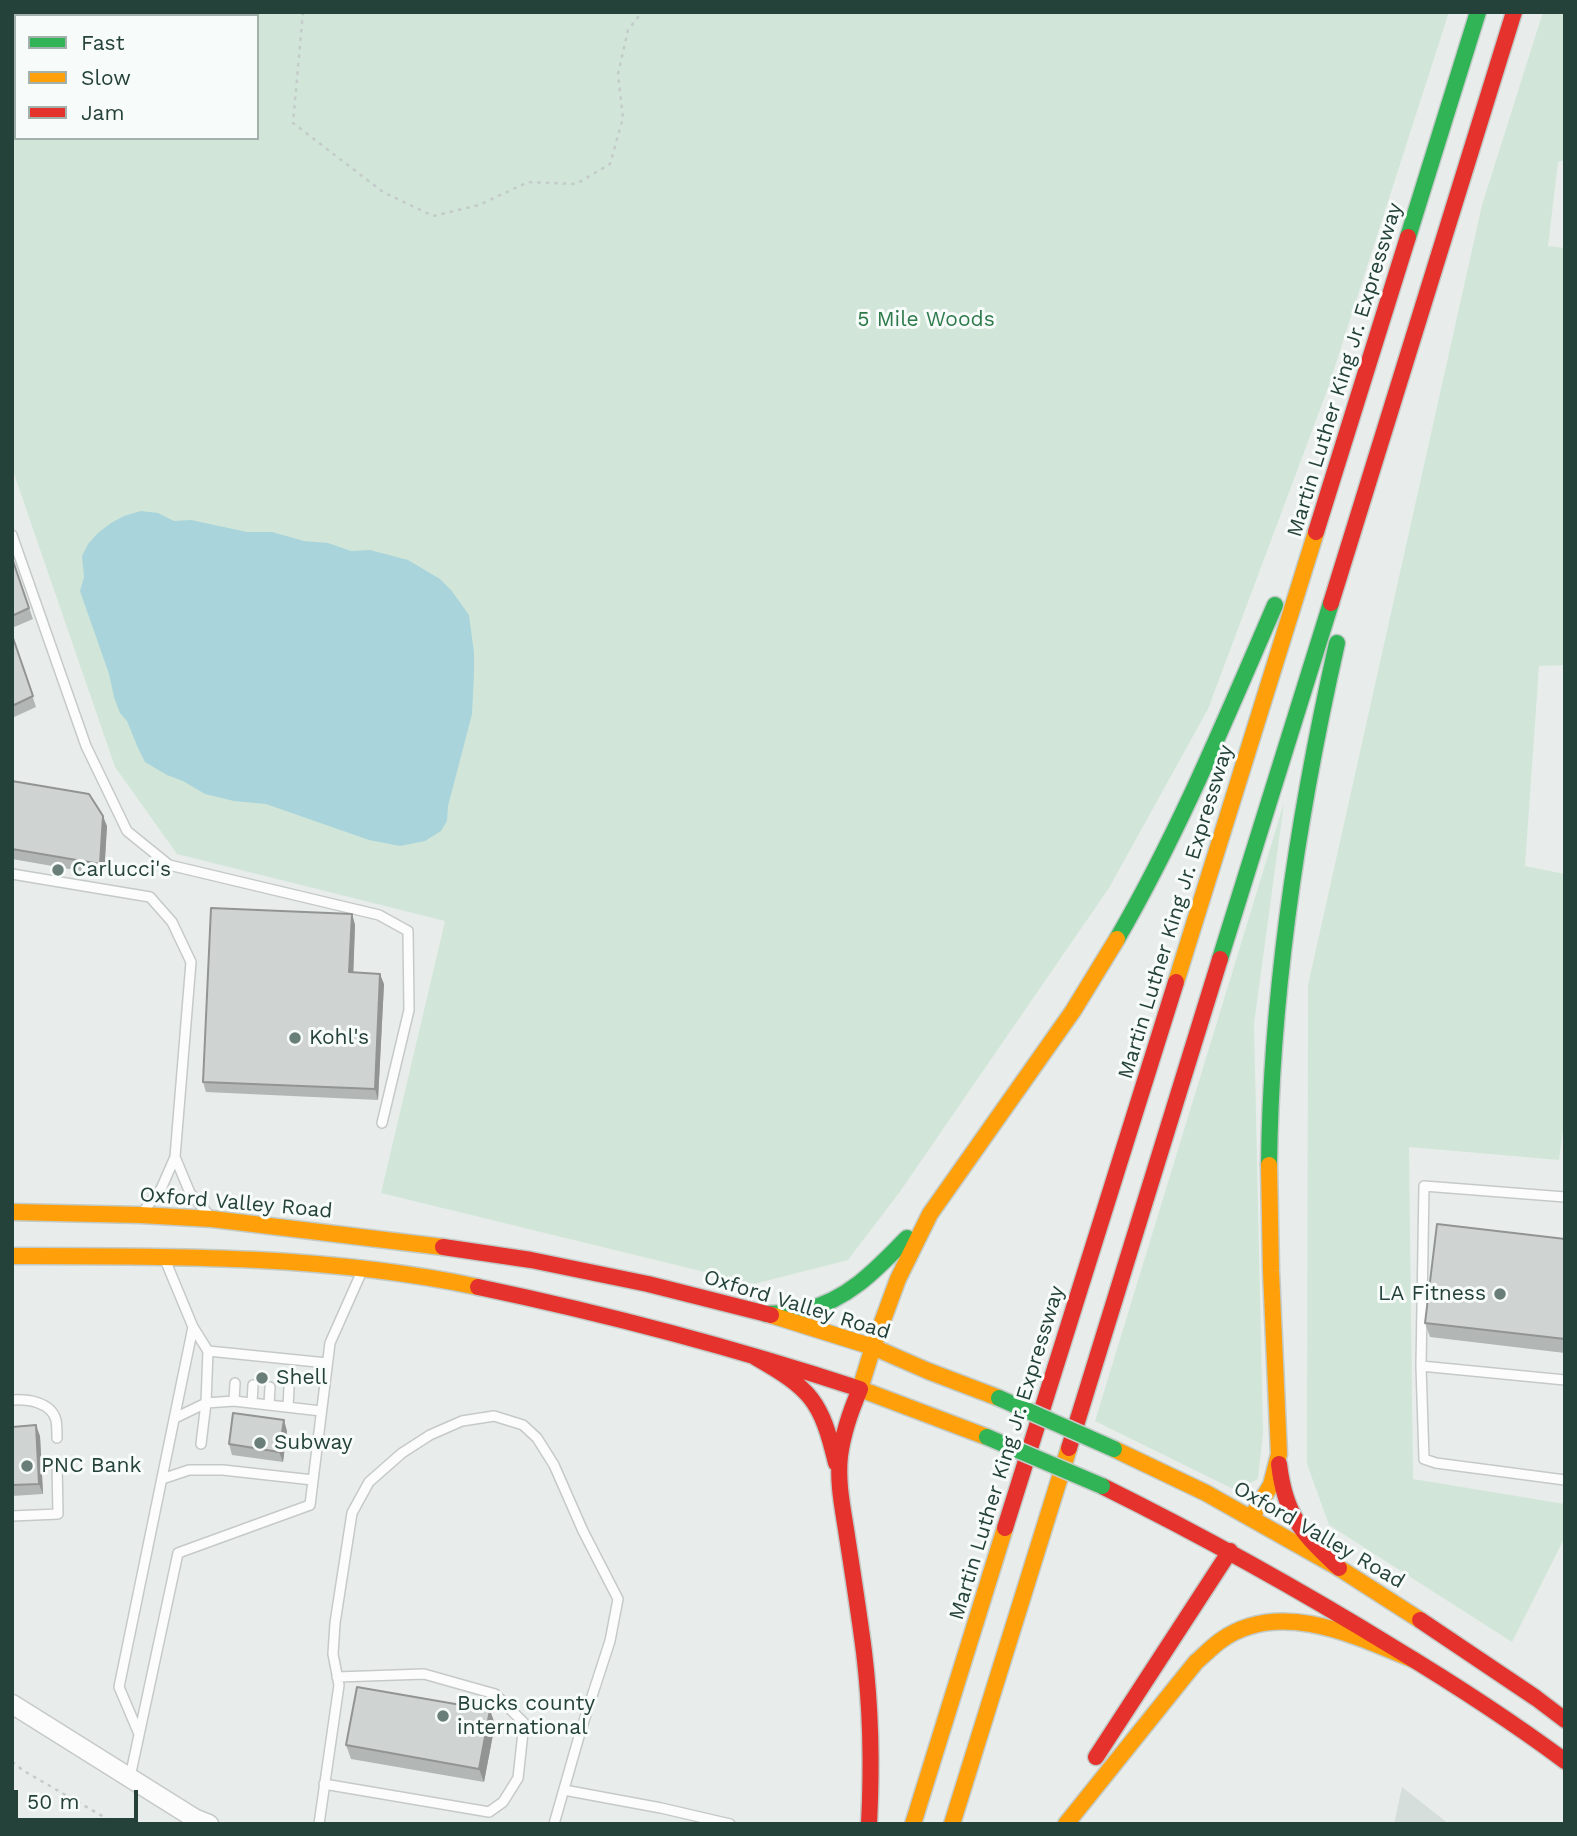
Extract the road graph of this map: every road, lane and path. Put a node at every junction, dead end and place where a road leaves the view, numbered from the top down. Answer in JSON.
{"nodes":[{"id":1,"x":303,"y":12,"type":"edge"},
{"id":2,"x":642,"y":12,"type":"edge"},
{"id":3,"x":1478,"y":12,"type":"edge"},
{"id":4,"x":1514,"y":12,"type":"edge"},
{"id":5,"x":1401,"y":375,"type":"junction"},
{"id":6,"x":1339,"y":459,"type":"junction"},
{"id":7,"x":12,"y":535,"type":"edge"},
{"id":8,"x":12,"y":874,"type":"edge"},
{"id":9,"x":382,"y":1123,"type":"dead end"},
{"id":10,"x":176,"y":1157,"type":"junction"},
{"id":11,"x":1565,"y":1197,"type":"edge"},
{"id":12,"x":12,"y":1213,"type":"edge"},
{"id":13,"x":930,"y":1214,"type":"junction"},
{"id":14,"x":141,"y":1215,"type":"junction"},
{"id":15,"x":212,"y":1219,"type":"junction"},
{"id":16,"x":12,"y":1256,"type":"edge"},
{"id":17,"x":164,"y":1257,"type":"junction"},
{"id":18,"x":362,"y":1270,"type":"junction"},
{"id":19,"x":766,"y":1314,"type":"junction"},
{"id":20,"x":193,"y":1327,"type":"junction"},
{"id":21,"x":873,"y":1347,"type":"junction"},
{"id":22,"x":208,"y":1351,"type":"junction"},
{"id":23,"x":237,"y":1354,"type":"junction"},
{"id":24,"x":255,"y":1356,"type":"junction"},
{"id":25,"x":273,"y":1357,"type":"junction"},
{"id":26,"x":755,"y":1357,"type":"junction"},
{"id":27,"x":291,"y":1359,"type":"junction"},
{"id":28,"x":327,"y":1363,"type":"junction"},
{"id":29,"x":236,"y":1366,"type":"dead end"},
{"id":30,"x":1421,"y":1366,"type":"junction"},
{"id":31,"x":254,"y":1368,"type":"dead end"},
{"id":32,"x":272,"y":1370,"type":"dead end"},
{"id":33,"x":291,"y":1371,"type":"dead end"},
{"id":34,"x":1565,"y":1380,"type":"edge"},
{"id":35,"x":235,"y":1383,"type":"dead end"},
{"id":36,"x":253,"y":1385,"type":"dead end"},
{"id":37,"x":270,"y":1387,"type":"dead end"},
{"id":38,"x":289,"y":1388,"type":"dead end"},
{"id":39,"x":860,"y":1389,"type":"junction"},
{"id":40,"x":12,"y":1400,"type":"edge"},
{"id":41,"x":234,"y":1401,"type":"junction"},
{"id":42,"x":206,"y":1403,"type":"junction"},
{"id":43,"x":252,"y":1403,"type":"junction"},
{"id":44,"x":269,"y":1405,"type":"junction"},
{"id":45,"x":288,"y":1407,"type":"junction"},
{"id":46,"x":321,"y":1411,"type":"junction"},
{"id":47,"x":175,"y":1418,"type":"junction"},
{"id":48,"x":57,"y":1438,"type":"dead end"},
{"id":49,"x":201,"y":1444,"type":"dead end"},
{"id":50,"x":1279,"y":1454,"type":"junction"},
{"id":51,"x":57,"y":1462,"type":"dead end"},
{"id":52,"x":840,"y":1478,"type":"junction"},
{"id":53,"x":162,"y":1479,"type":"junction"},
{"id":54,"x":1565,"y":1479,"type":"edge"},
{"id":55,"x":313,"y":1480,"type":"junction"},
{"id":56,"x":12,"y":1516,"type":"edge"},
{"id":57,"x":1241,"y":1535,"type":"junction"},
{"id":58,"x":1339,"y":1568,"type":"junction"},
{"id":59,"x":1415,"y":1660,"type":"junction"},
{"id":60,"x":337,"y":1677,"type":"junction"},
{"id":61,"x":12,"y":1704,"type":"edge"},
{"id":62,"x":1565,"y":1720,"type":"edge"},
{"id":63,"x":139,"y":1735,"type":"junction"},
{"id":64,"x":1565,"y":1761,"type":"edge"},
{"id":65,"x":12,"y":1762,"type":"edge"},
{"id":66,"x":130,"y":1777,"type":"junction"},
{"id":67,"x":324,"y":1784,"type":"junction"},
{"id":68,"x":564,"y":1790,"type":"junction"},
{"id":69,"x":116,"y":1824,"type":"edge"},
{"id":70,"x":209,"y":1824,"type":"edge"},
{"id":71,"x":318,"y":1824,"type":"edge"},
{"id":72,"x":554,"y":1824,"type":"edge"},
{"id":73,"x":730,"y":1824,"type":"edge"},
{"id":74,"x":869,"y":1824,"type":"edge"},
{"id":75,"x":913,"y":1824,"type":"edge"},
{"id":76,"x":952,"y":1824,"type":"edge"},
{"id":77,"x":1055,"y":1824,"type":"edge"},
{"id":78,"x":1066,"y":1824,"type":"edge"}],
"edges":[{"from":1,"to":2,"type":"path"},
{"from":3,"to":6,"type":"main road","name":"Martin Luther King Jr. Expressway"},
{"from":4,"to":5,"type":"main road"},
{"from":5,"to":50,"type":"main road"},
{"from":5,"to":76,"type":"main road"},
{"from":6,"to":13,"type":"main road"},
{"from":6,"to":75,"type":"main road","name":"Martin Luther King Jr. Expressway"},
{"from":7,"to":9,"type":"lane"},
{"from":8,"to":10,"type":"lane"},
{"from":10,"to":14,"type":"lane"},
{"from":10,"to":15,"type":"lane"},
{"from":11,"to":30,"type":"lane"},
{"from":12,"to":14,"type":"main road","name":"Oxford Valley Road"},
{"from":13,"to":19,"type":"main road"},
{"from":13,"to":21,"type":"main road"},
{"from":14,"to":15,"type":"main road","name":"Oxford Valley Road"},
{"from":15,"to":19,"type":"main road","name":"Oxford Valley Road"},
{"from":16,"to":17,"type":"main road","name":"Oxford Valley Road"},
{"from":17,"to":18,"type":"main road","name":"Oxford Valley Road"},
{"from":17,"to":20,"type":"lane"},
{"from":18,"to":26,"type":"main road","name":"Oxford Valley Road"},
{"from":18,"to":28,"type":"lane"},
{"from":19,"to":21,"type":"main road","name":"Oxford Valley Road"},
{"from":20,"to":22,"type":"lane"},
{"from":20,"to":47,"type":"lane"},
{"from":21,"to":39,"type":"main road"},
{"from":21,"to":57,"type":"main road","name":"Oxford Valley Road","bridge":true},
{"from":22,"to":23,"type":"lane"},
{"from":22,"to":42,"type":"lane"},
{"from":23,"to":24,"type":"lane"},
{"from":23,"to":29,"type":"lane"},
{"from":24,"to":25,"type":"lane"},
{"from":24,"to":31,"type":"lane"},
{"from":25,"to":27,"type":"lane"},
{"from":25,"to":32,"type":"lane"},
{"from":26,"to":39,"type":"main road","name":"Oxford Valley Road"},
{"from":26,"to":52,"type":"main road"},
{"from":27,"to":28,"type":"lane"},
{"from":27,"to":33,"type":"lane"},
{"from":28,"to":46,"type":"lane"},
{"from":30,"to":34,"type":"lane"},
{"from":30,"to":54,"type":"lane"},
{"from":35,"to":41,"type":"lane"},
{"from":36,"to":43,"type":"lane"},
{"from":37,"to":44,"type":"lane"},
{"from":38,"to":45,"type":"lane"},
{"from":39,"to":52,"type":"main road"},
{"from":39,"to":57,"type":"main road","name":"Oxford Valley Road","bridge":true},
{"from":40,"to":48,"type":"lane"},
{"from":41,"to":42,"type":"lane"},
{"from":41,"to":43,"type":"lane"},
{"from":42,"to":47,"type":"lane"},
{"from":42,"to":49,"type":"lane"},
{"from":43,"to":44,"type":"lane"},
{"from":44,"to":45,"type":"lane"},
{"from":45,"to":46,"type":"lane"},
{"from":46,"to":55,"type":"lane"},
{"from":47,"to":53,"type":"lane"},
{"from":50,"to":57,"type":"main road"},
{"from":50,"to":58,"type":"main road"},
{"from":51,"to":56,"type":"lane"},
{"from":52,"to":74,"type":"main road"},
{"from":53,"to":55,"type":"lane"},
{"from":53,"to":63,"type":"lane"},
{"from":55,"to":63,"type":"lane"},
{"from":57,"to":58,"type":"main road","name":"Oxford Valley Road"},
{"from":57,"to":59,"type":"main road","name":"Oxford Valley Road"},
{"from":57,"to":77,"type":"main road"},
{"from":58,"to":62,"type":"main road","name":"Oxford Valley Road"},
{"from":59,"to":64,"type":"main road","name":"Oxford Valley Road"},
{"from":59,"to":78,"type":"main road"},
{"from":60,"to":67,"type":"lane"},
{"from":60,"to":67,"type":"lane"},
{"from":60,"to":68,"type":"lane"},
{"from":61,"to":66,"type":"street"},
{"from":63,"to":66,"type":"lane"},
{"from":65,"to":69,"type":"path"},
{"from":66,"to":70,"type":"street"},
{"from":67,"to":71,"type":"lane"},
{"from":68,"to":72,"type":"lane"},
{"from":68,"to":73,"type":"lane"}]}
